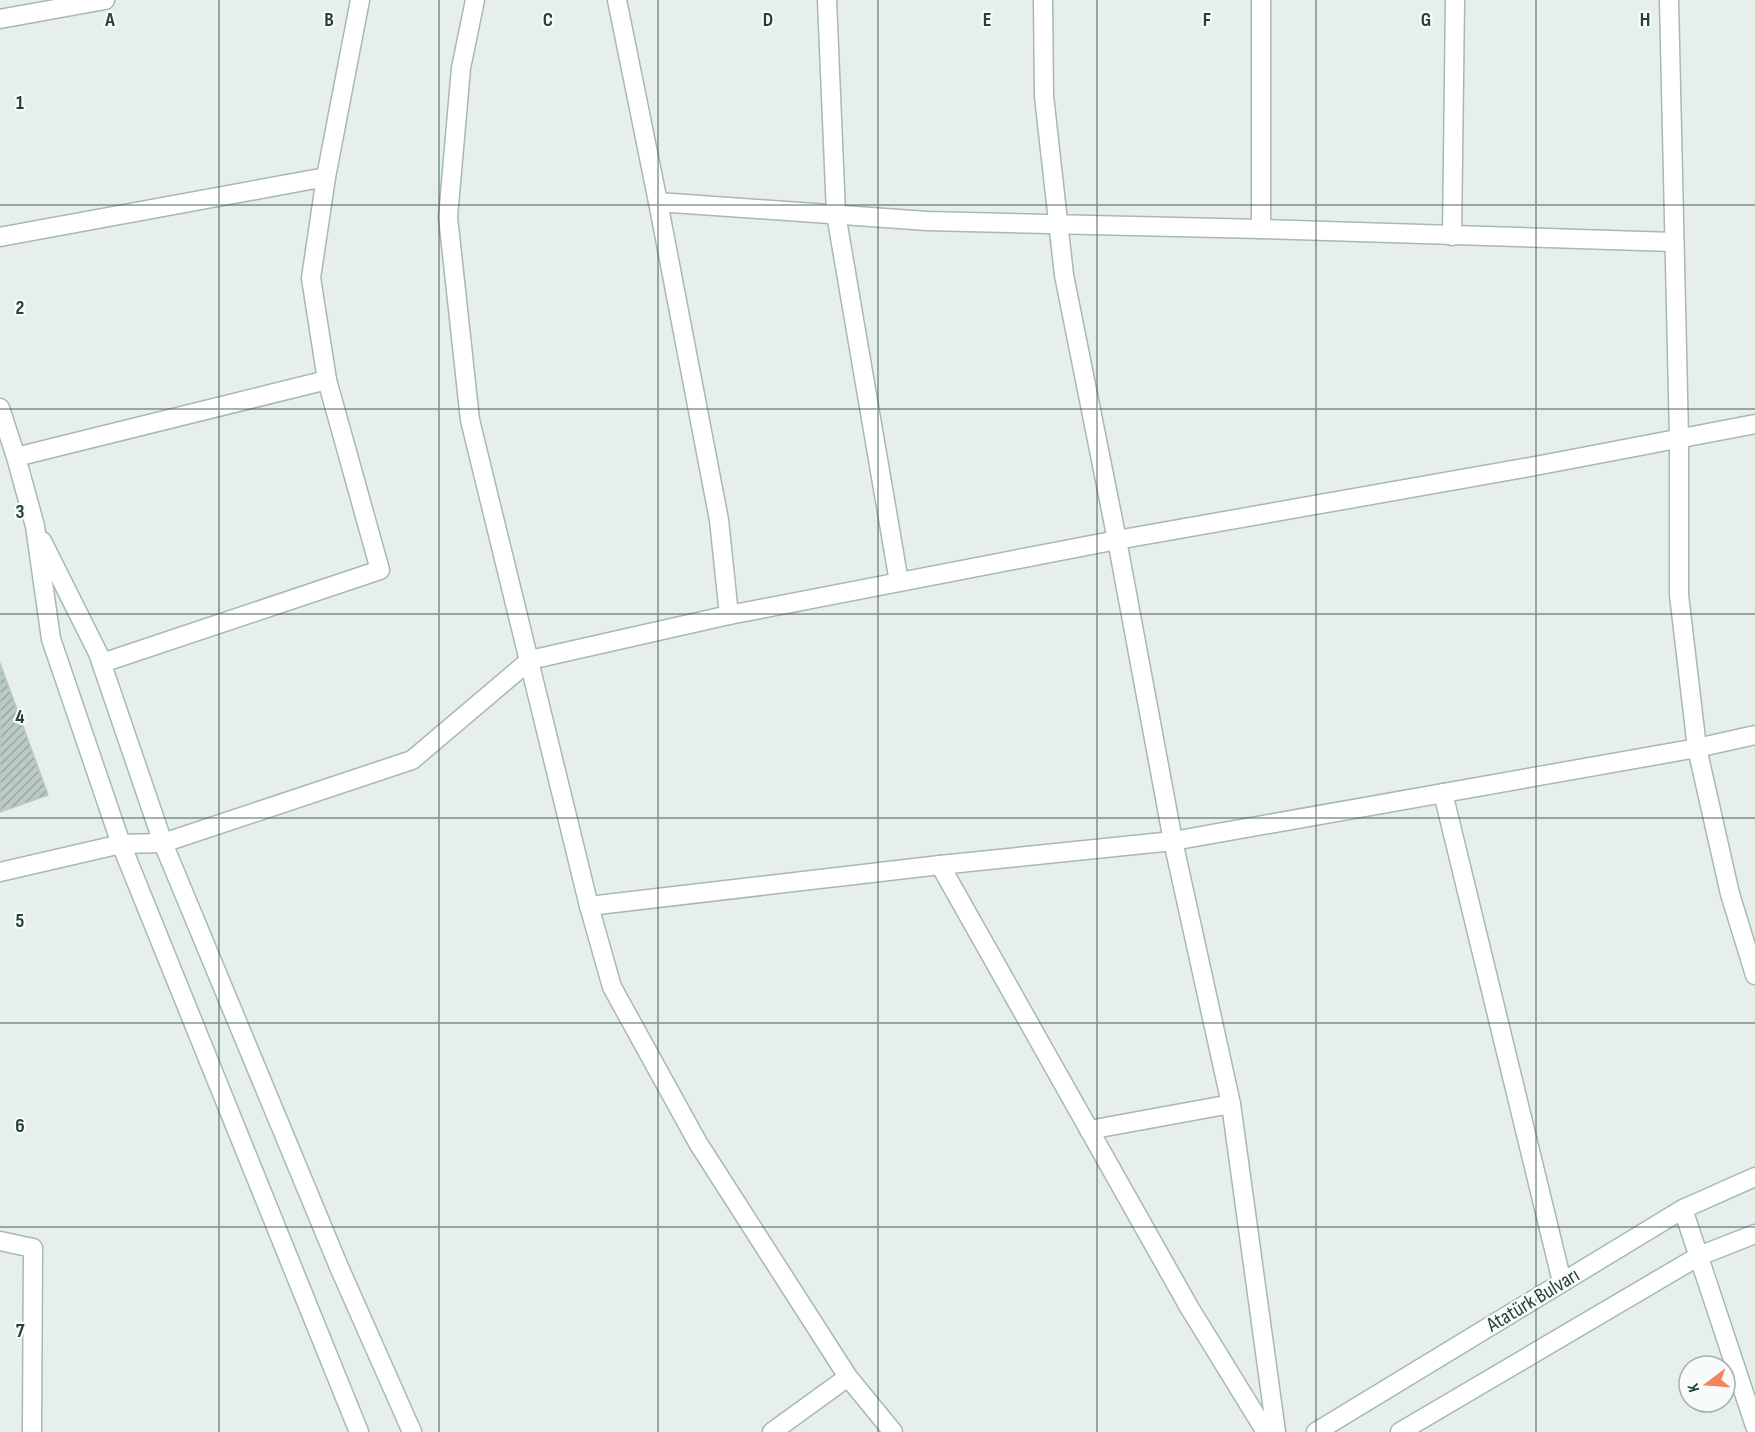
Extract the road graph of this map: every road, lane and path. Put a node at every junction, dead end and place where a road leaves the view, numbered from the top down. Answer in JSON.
{"nodes":[{"id":1,"x":105,"y":0,"type":"edge"},
{"id":2,"x":360,"y":0,"type":"edge"},
{"id":3,"x":475,"y":0,"type":"edge"},
{"id":4,"x":617,"y":0,"type":"edge"},
{"id":5,"x":827,"y":0,"type":"edge"},
{"id":6,"x":1043,"y":0,"type":"edge"},
{"id":7,"x":1261,"y":0,"type":"edge"},
{"id":8,"x":1455,"y":0,"type":"edge"},
{"id":9,"x":1669,"y":0,"type":"edge"},
{"id":10,"x":0,"y":19,"type":"edge"},
{"id":11,"x":326,"y":177,"type":"junction"},
{"id":12,"x":658,"y":202,"type":"junction"},
{"id":13,"x":836,"y":214,"type":"junction"},
{"id":14,"x":1057,"y":223,"type":"junction"},
{"id":15,"x":1261,"y":229,"type":"junction"},
{"id":16,"x":1452,"y":236,"type":"junction"},
{"id":17,"x":0,"y":237,"type":"edge"},
{"id":18,"x":1673,"y":242,"type":"junction"},
{"id":19,"x":327,"y":380,"type":"junction"},
{"id":20,"x":0,"y":408,"type":"edge"},
{"id":21,"x":1755,"y":424,"type":"edge"},
{"id":22,"x":1679,"y":438,"type":"junction"},
{"id":23,"x":16,"y":457,"type":"junction"},
{"id":24,"x":35,"y":526,"type":"junction"},
{"id":25,"x":1117,"y":540,"type":"junction"},
{"id":26,"x":899,"y":582,"type":"junction"},
{"id":27,"x":729,"y":615,"type":"junction"},
{"id":28,"x":530,"y":660,"type":"junction"},
{"id":29,"x":102,"y":663,"type":"junction"},
{"id":30,"x":1755,"y":735,"type":"edge"},
{"id":31,"x":1697,"y":748,"type":"junction"},
{"id":32,"x":1443,"y":793,"type":"junction"},
{"id":33,"x":1173,"y":841,"type":"junction"},
{"id":34,"x":163,"y":843,"type":"junction"},
{"id":35,"x":121,"y":844,"type":"junction"},
{"id":36,"x":940,"y":865,"type":"junction"},
{"id":37,"x":0,"y":872,"type":"edge"},
{"id":38,"x":589,"y":906,"type":"junction"},
{"id":39,"x":1754,"y":970,"type":"edge"},
{"id":40,"x":1231,"y":1104,"type":"junction"},
{"id":41,"x":1089,"y":1130,"type":"junction"},
{"id":42,"x":1755,"y":1177,"type":"edge"},
{"id":43,"x":1683,"y":1209,"type":"junction"},
{"id":44,"x":1755,"y":1234,"type":"edge"},
{"id":45,"x":0,"y":1241,"type":"edge"},
{"id":46,"x":1699,"y":1256,"type":"junction"},
{"id":47,"x":1562,"y":1282,"type":"junction"},
{"id":48,"x":848,"y":1377,"type":"junction"},
{"id":49,"x":1755,"y":1426,"type":"edge"},
{"id":50,"x":32,"y":1432,"type":"edge"},
{"id":51,"x":359,"y":1432,"type":"edge"},
{"id":52,"x":412,"y":1432,"type":"edge"},
{"id":53,"x":772,"y":1432,"type":"edge"},
{"id":54,"x":893,"y":1432,"type":"edge"},
{"id":55,"x":1266,"y":1432,"type":"edge"},
{"id":56,"x":1276,"y":1432,"type":"edge"},
{"id":57,"x":1316,"y":1432,"type":"edge"},
{"id":58,"x":1400,"y":1432,"type":"edge"}],
"edges":[{"from":1,"to":10,"type":"street"},
{"from":2,"to":11,"type":"street"},
{"from":3,"to":28,"type":"street"},
{"from":4,"to":12,"type":"street"},
{"from":5,"to":13,"type":"street"},
{"from":6,"to":14,"type":"street"},
{"from":7,"to":15,"type":"street"},
{"from":8,"to":16,"type":"street"},
{"from":9,"to":18,"type":"street"},
{"from":11,"to":17,"type":"street"},
{"from":11,"to":19,"type":"street"},
{"from":12,"to":13,"type":"street"},
{"from":12,"to":27,"type":"street"},
{"from":13,"to":14,"type":"street"},
{"from":13,"to":26,"type":"street"},
{"from":14,"to":15,"type":"street"},
{"from":14,"to":25,"type":"street"},
{"from":15,"to":16,"type":"street"},
{"from":16,"to":18,"type":"street"},
{"from":18,"to":22,"type":"street"},
{"from":19,"to":23,"type":"street"},
{"from":19,"to":29,"type":"street"},
{"from":20,"to":23,"type":"street"},
{"from":21,"to":22,"type":"street"},
{"from":22,"to":25,"type":"street"},
{"from":22,"to":31,"type":"street"},
{"from":23,"to":24,"type":"street"},
{"from":24,"to":29,"type":"street"},
{"from":24,"to":35,"type":"street"},
{"from":25,"to":26,"type":"street"},
{"from":25,"to":33,"type":"street"},
{"from":26,"to":27,"type":"street"},
{"from":27,"to":28,"type":"street"},
{"from":28,"to":34,"type":"street"},
{"from":28,"to":38,"type":"street"},
{"from":29,"to":34,"type":"street"},
{"from":30,"to":31,"type":"street"},
{"from":31,"to":32,"type":"street"},
{"from":31,"to":39,"type":"street"},
{"from":32,"to":33,"type":"street"},
{"from":32,"to":47,"type":"street"},
{"from":33,"to":36,"type":"street"},
{"from":33,"to":40,"type":"street"},
{"from":34,"to":35,"type":"street"},
{"from":34,"to":52,"type":"street"},
{"from":35,"to":37,"type":"street"},
{"from":35,"to":51,"type":"street"},
{"from":36,"to":38,"type":"street"},
{"from":36,"to":41,"type":"street"},
{"from":38,"to":48,"type":"street"},
{"from":40,"to":41,"type":"street"},
{"from":40,"to":56,"type":"street"},
{"from":41,"to":55,"type":"street"},
{"from":42,"to":43,"type":"street","name":"Atatürk Bulvarı"},
{"from":43,"to":46,"type":"street"},
{"from":43,"to":47,"type":"street","name":"Atatürk Bulvarı"},
{"from":44,"to":46,"type":"street"},
{"from":45,"to":50,"type":"street"},
{"from":46,"to":49,"type":"street"},
{"from":46,"to":58,"type":"street"},
{"from":47,"to":57,"type":"street","name":"Atatürk Bulvarı"},
{"from":48,"to":53,"type":"street"},
{"from":48,"to":54,"type":"street"}]}
